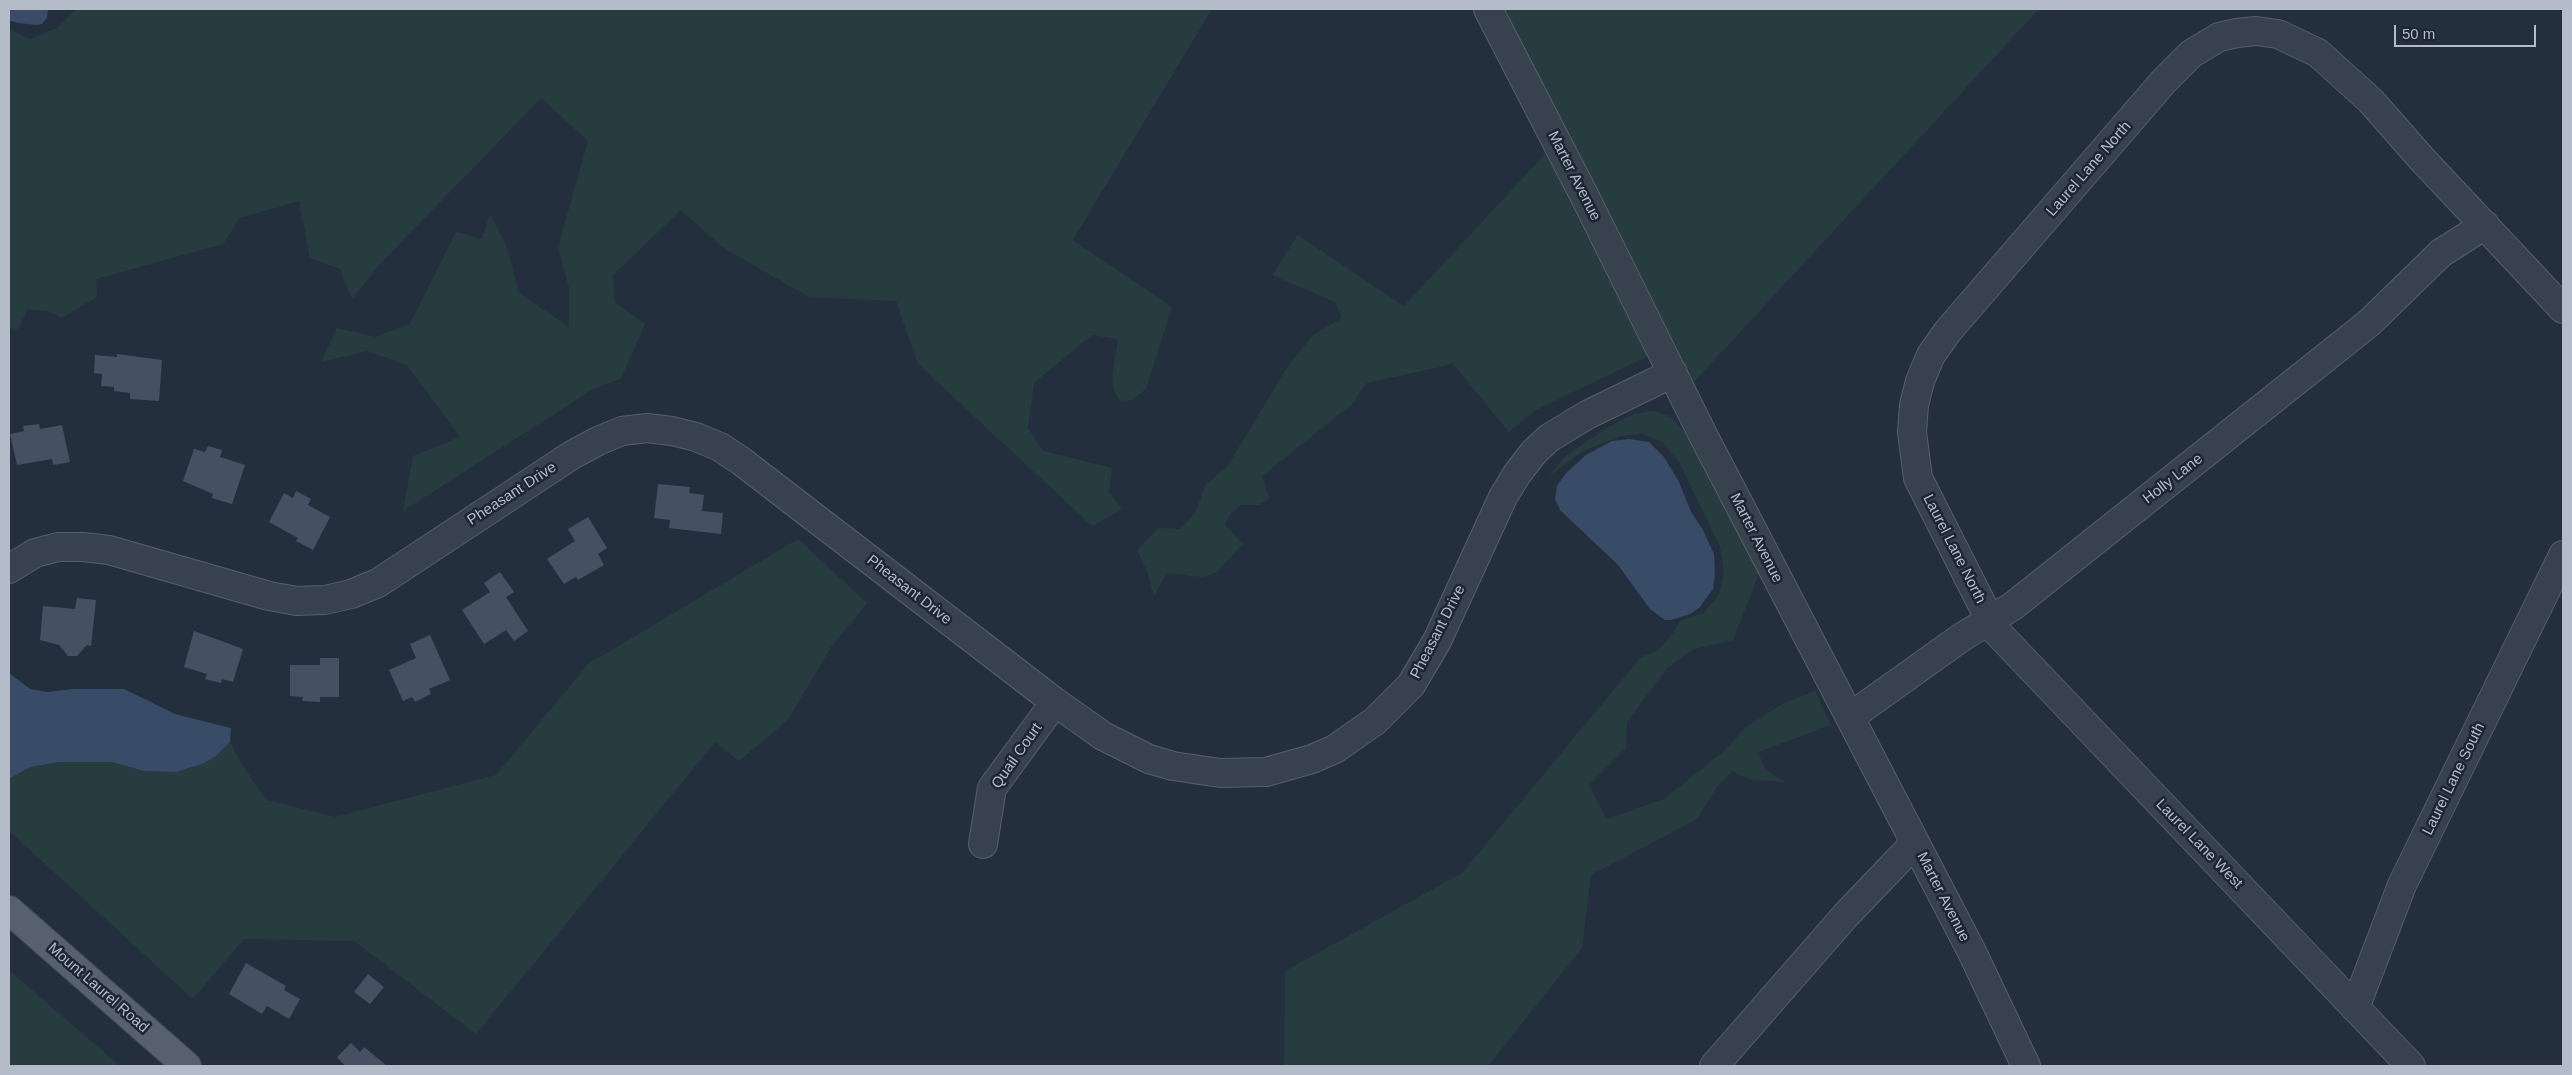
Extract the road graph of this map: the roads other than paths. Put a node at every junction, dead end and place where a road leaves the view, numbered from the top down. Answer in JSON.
{"nodes":[{"id":1,"x":1488,"y":9,"type":"edge"},
{"id":2,"x":2485,"y":225,"type":"junction"},
{"id":3,"x":2563,"y":309,"type":"edge"},
{"id":4,"x":1673,"y":373,"type":"junction"},
{"id":5,"x":2563,"y":554,"type":"edge"},
{"id":6,"x":9,"y":568,"type":"edge"},
{"id":7,"x":1990,"y":620,"type":"junction"},
{"id":8,"x":1055,"y":702,"type":"junction"},
{"id":9,"x":1850,"y":717,"type":"junction"},
{"id":10,"x":1915,"y":843,"type":"junction"},
{"id":11,"x":982,"y":844,"type":"dead end"},
{"id":12,"x":9,"y":910,"type":"edge"},
{"id":13,"x":2355,"y":1008,"type":"junction"},
{"id":14,"x":187,"y":1066,"type":"edge"},
{"id":15,"x":1714,"y":1066,"type":"edge"},
{"id":16,"x":2026,"y":1066,"type":"edge"},
{"id":17,"x":2412,"y":1066,"type":"edge"}],
"edges":[{"from":1,"to":4,"type":"street","name":"Marter Avenue"},
{"from":2,"to":3,"type":"street"},
{"from":2,"to":7,"type":"street","name":"Holly Lane"},
{"from":2,"to":7,"type":"street","name":"Laurel Lane North"},
{"from":4,"to":8,"type":"street","name":"Pheasant Drive"},
{"from":4,"to":9,"type":"street","name":"Marter Avenue"},
{"from":5,"to":13,"type":"street","name":"Laurel Lane South"},
{"from":6,"to":8,"type":"street","name":"Pheasant Drive"},
{"from":7,"to":9,"type":"street","name":"Holly Lane"},
{"from":7,"to":13,"type":"street","name":"Laurel Lane West"},
{"from":8,"to":11,"type":"street","name":"Quail Court"},
{"from":9,"to":10,"type":"street","name":"Marter Avenue"},
{"from":10,"to":15,"type":"street"},
{"from":10,"to":16,"type":"street","name":"Marter Avenue"},
{"from":12,"to":14,"type":"main road","name":"Mount Laurel Road"},
{"from":13,"to":17,"type":"street","name":"Laurel Lane West"}]}
